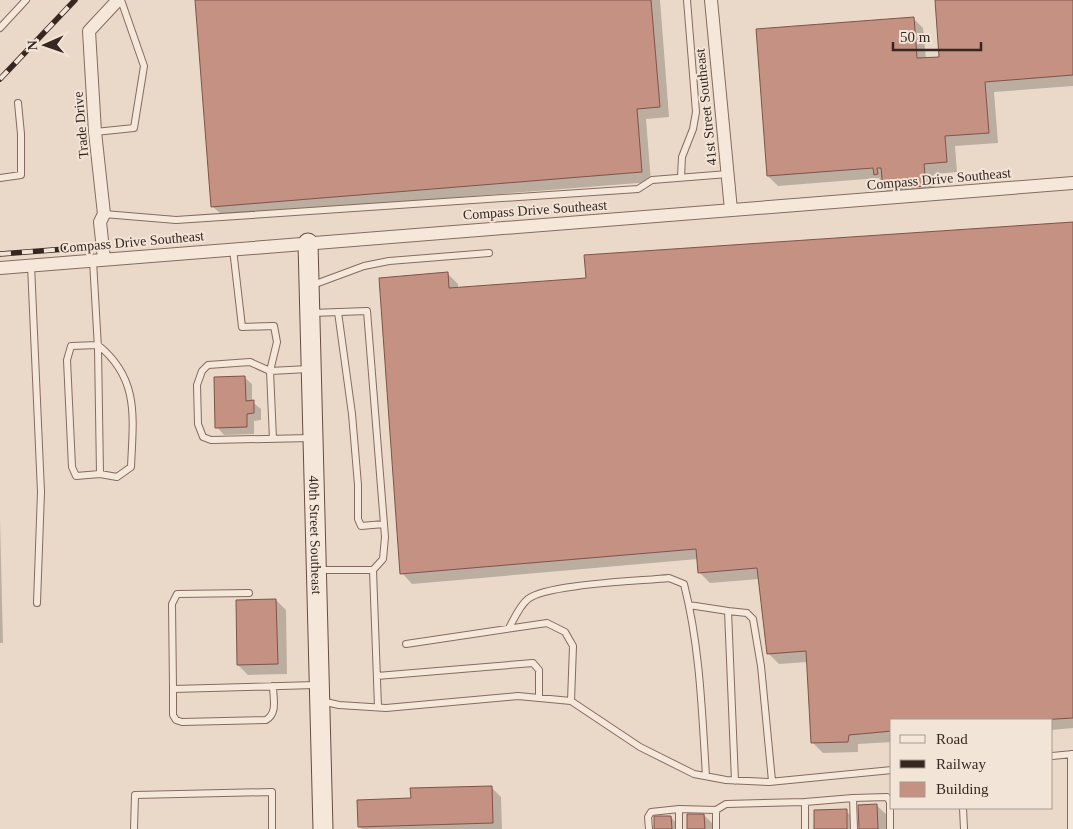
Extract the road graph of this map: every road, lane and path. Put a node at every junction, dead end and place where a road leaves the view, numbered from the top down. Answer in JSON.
{"nodes":[{"id":1,"x":26,"y":0,"type":"edge"},
{"id":2,"x":119,"y":0,"type":"edge"},
{"id":3,"x":687,"y":0,"type":"edge"},
{"id":4,"x":711,"y":0,"type":"edge"},
{"id":5,"x":0,"y":28,"type":"edge"},
{"id":6,"x":18,"y":103,"type":"dead end"},
{"id":7,"x":95,"y":132,"type":"junction"},
{"id":8,"x":728,"y":174,"type":"junction"},
{"id":9,"x":680,"y":177,"type":"junction"},
{"id":10,"x":0,"y":178,"type":"edge"},
{"id":11,"x":1073,"y":183,"type":"edge"},
{"id":12,"x":731,"y":210,"type":"junction"},
{"id":13,"x":104,"y":214,"type":"junction"},
{"id":14,"x":308,"y":243,"type":"junction"},
{"id":15,"x":233,"y":249,"type":"junction"},
{"id":16,"x":489,"y":253,"type":"dead end"},
{"id":17,"x":99,"y":259,"type":"junction"},
{"id":18,"x":31,"y":265,"type":"junction"},
{"id":19,"x":0,"y":268,"type":"edge"},
{"id":20,"x":309,"y":286,"type":"junction"},
{"id":21,"x":338,"y":312,"type":"junction"},
{"id":22,"x":310,"y":313,"type":"junction"},
{"id":23,"x":98,"y":345,"type":"junction"},
{"id":24,"x":311,"y":368,"type":"junction"},
{"id":25,"x":270,"y":370,"type":"junction"},
{"id":26,"x":313,"y":438,"type":"junction"},
{"id":27,"x":273,"y":439,"type":"junction"},
{"id":28,"x":100,"y":474,"type":"junction"},
{"id":29,"x":384,"y":524,"type":"junction"},
{"id":30,"x":317,"y":570,"type":"junction"},
{"id":31,"x":372,"y":570,"type":"junction"},
{"id":32,"x":249,"y":592,"type":"dead end"},
{"id":33,"x":37,"y":604,"type":"dead end"},
{"id":34,"x":689,"y":605,"type":"junction"},
{"id":35,"x":728,"y":611,"type":"junction"},
{"id":36,"x":509,"y":628,"type":"junction"},
{"id":37,"x":406,"y":644,"type":"dead end"},
{"id":38,"x":377,"y":676,"type":"junction"},
{"id":39,"x":273,"y":686,"type":"junction"},
{"id":40,"x":172,"y":688,"type":"junction"},
{"id":41,"x":320,"y":693,"type":"junction"},
{"id":42,"x":539,"y":698,"type":"junction"},
{"id":43,"x":571,"y":701,"type":"junction"},
{"id":44,"x":378,"y":707,"type":"junction"},
{"id":45,"x":1072,"y":754,"type":"edge"},
{"id":46,"x":1053,"y":756,"type":"edge"},
{"id":47,"x":890,"y":770,"type":"edge"},
{"id":48,"x":706,"y":776,"type":"junction"},
{"id":49,"x":735,"y":781,"type":"junction"},
{"id":50,"x":772,"y":782,"type":"junction"},
{"id":51,"x":853,"y":798,"type":"junction"},
{"id":52,"x":805,"y":802,"type":"junction"},
{"id":53,"x":679,"y":809,"type":"junction"},
{"id":54,"x":963,"y":809,"type":"edge"},
{"id":55,"x":716,"y":810,"type":"junction"},
{"id":56,"x":134,"y":829,"type":"edge"},
{"id":57,"x":272,"y":829,"type":"edge"},
{"id":58,"x":324,"y":829,"type":"edge"},
{"id":59,"x":649,"y":829,"type":"edge"},
{"id":60,"x":679,"y":829,"type":"edge"},
{"id":61,"x":716,"y":829,"type":"edge"},
{"id":62,"x":806,"y":829,"type":"edge"},
{"id":63,"x":854,"y":829,"type":"edge"},
{"id":64,"x":890,"y":829,"type":"edge"},
{"id":65,"x":964,"y":829,"type":"edge"},
{"id":66,"x":1071,"y":829,"type":"edge"}],
"edges":[{"from":1,"to":5,"type":"lane"},
{"from":2,"to":7,"type":"street","name":"Trade Drive"},
{"from":2,"to":7,"type":"lane"},
{"from":3,"to":9,"type":"lane"},
{"from":4,"to":8,"type":"street","name":"41st Street Southeast"},
{"from":6,"to":10,"type":"lane"},
{"from":7,"to":13,"type":"street","name":"Trade Drive"},
{"from":8,"to":9,"type":"lane"},
{"from":8,"to":12,"type":"street","name":"41st Street Southeast"},
{"from":9,"to":13,"type":"lane"},
{"from":11,"to":12,"type":"street","name":"Compass Drive Southeast"},
{"from":12,"to":14,"type":"street","name":"Compass Drive Southeast"},
{"from":13,"to":17,"type":"street","name":"Trade Drive"},
{"from":14,"to":15,"type":"street","name":"Compass Drive Southeast"},
{"from":14,"to":20,"type":"street","name":"40th Street Southeast"},
{"from":15,"to":17,"type":"street","name":"Compass Drive Southeast"},
{"from":15,"to":25,"type":"lane"},
{"from":16,"to":20,"type":"lane"},
{"from":17,"to":18,"type":"street","name":"Compass Drive Southeast"},
{"from":17,"to":23,"type":"lane"},
{"from":18,"to":19,"type":"street","name":"Compass Drive Southeast"},
{"from":18,"to":33,"type":"lane"},
{"from":20,"to":22,"type":"street","name":"40th Street Southeast"},
{"from":21,"to":22,"type":"lane"},
{"from":21,"to":29,"type":"lane"},
{"from":21,"to":29,"type":"lane"},
{"from":22,"to":24,"type":"street","name":"40th Street Southeast"},
{"from":23,"to":28,"type":"lane"},
{"from":23,"to":28,"type":"lane"},
{"from":23,"to":28,"type":"lane"},
{"from":24,"to":25,"type":"lane"},
{"from":24,"to":26,"type":"street","name":"40th Street Southeast"},
{"from":25,"to":27,"type":"lane"},
{"from":25,"to":27,"type":"lane"},
{"from":26,"to":27,"type":"lane"},
{"from":26,"to":30,"type":"street","name":"40th Street Southeast"},
{"from":29,"to":31,"type":"lane"},
{"from":30,"to":31,"type":"lane"},
{"from":30,"to":41,"type":"street","name":"40th Street Southeast"},
{"from":31,"to":38,"type":"lane"},
{"from":32,"to":40,"type":"lane"},
{"from":34,"to":35,"type":"lane"},
{"from":34,"to":36,"type":"lane"},
{"from":34,"to":48,"type":"lane"},
{"from":35,"to":49,"type":"lane"},
{"from":35,"to":50,"type":"lane"},
{"from":36,"to":37,"type":"lane"},
{"from":36,"to":43,"type":"lane"},
{"from":38,"to":42,"type":"lane"},
{"from":38,"to":44,"type":"lane"},
{"from":39,"to":40,"type":"lane"},
{"from":39,"to":40,"type":"lane"},
{"from":39,"to":41,"type":"lane"},
{"from":41,"to":44,"type":"lane"},
{"from":41,"to":58,"type":"street","name":"40th Street Southeast"},
{"from":42,"to":43,"type":"lane"},
{"from":42,"to":44,"type":"lane"},
{"from":43,"to":48,"type":"lane"},
{"from":45,"to":46,"type":"lane"},
{"from":45,"to":66,"type":"lane"},
{"from":47,"to":50,"type":"lane"},
{"from":48,"to":49,"type":"lane"},
{"from":49,"to":50,"type":"lane"},
{"from":51,"to":52,"type":"lane"},
{"from":51,"to":63,"type":"lane"},
{"from":51,"to":64,"type":"lane"},
{"from":52,"to":55,"type":"lane"},
{"from":52,"to":62,"type":"lane"},
{"from":53,"to":55,"type":"lane"},
{"from":53,"to":59,"type":"lane"},
{"from":53,"to":60,"type":"lane"},
{"from":54,"to":65,"type":"lane"},
{"from":55,"to":61,"type":"lane"},
{"from":56,"to":57,"type":"lane"}]}
